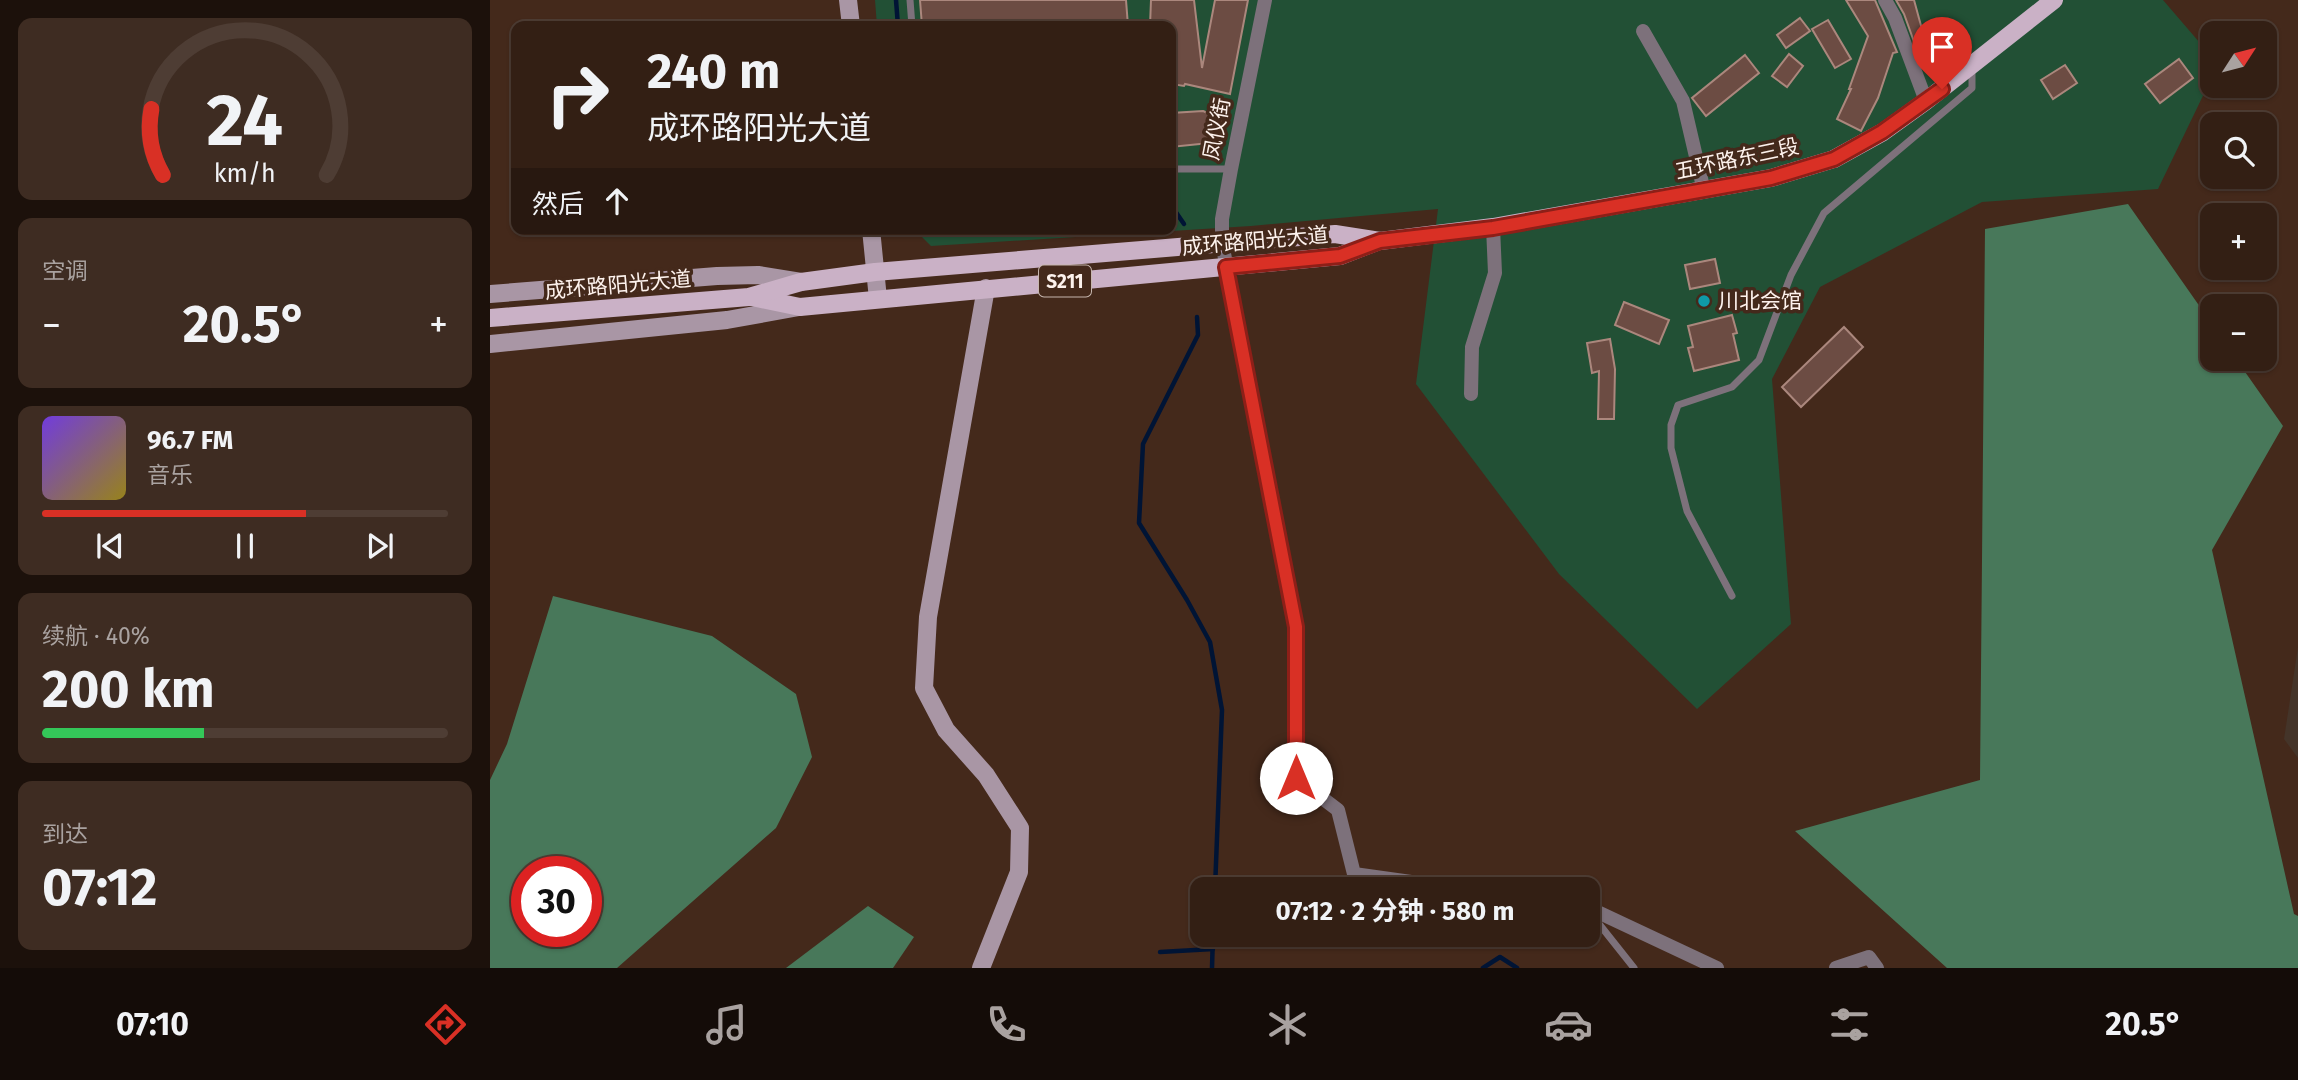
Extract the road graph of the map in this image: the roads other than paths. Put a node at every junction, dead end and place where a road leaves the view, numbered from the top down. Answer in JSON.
{"nodes":[{"id":1,"x":848,"y":0,"type":"edge"},
{"id":2,"x":910,"y":0,"type":"edge"},
{"id":3,"x":1265,"y":0,"type":"edge"},
{"id":4,"x":1885,"y":0,"type":"edge"},
{"id":5,"x":2054,"y":0,"type":"edge"},
{"id":6,"x":850,"y":21,"type":"edge"},
{"id":7,"x":912,"y":21,"type":"edge"},
{"id":8,"x":1643,"y":31,"type":"dead end"},
{"id":9,"x":1973,"y":64,"type":"junction"},
{"id":10,"x":1926,"y":101,"type":"junction"},
{"id":11,"x":1176,"y":169,"type":"edge"},
{"id":12,"x":1231,"y":169,"type":"junction"},
{"id":13,"x":1704,"y":191,"type":"junction"},
{"id":14,"x":1493,"y":228,"type":"junction"},
{"id":15,"x":872,"y":235,"type":"edge"},
{"id":16,"x":1380,"y":241,"type":"junction"},
{"id":17,"x":1222,"y":243,"type":"junction"},
{"id":18,"x":1226,"y":267,"type":"junction"},
{"id":19,"x":875,"y":272,"type":"junction"},
{"id":20,"x":801,"y":282,"type":"junction"},
{"id":21,"x":986,"y":288,"type":"junction"},
{"id":22,"x":490,"y":295,"type":"edge"},
{"id":23,"x":749,"y":297,"type":"junction"},
{"id":24,"x":878,"y":299,"type":"junction"},
{"id":25,"x":800,"y":307,"type":"junction"},
{"id":26,"x":490,"y":318,"type":"edge"},
{"id":27,"x":490,"y":344,"type":"edge"},
{"id":28,"x":1471,"y":394,"type":"dead end"},
{"id":29,"x":1732,"y":596,"type":"dead end"},
{"id":30,"x":1375,"y":877,"type":"edge"},
{"id":31,"x":1600,"y":915,"type":"edge"},
{"id":32,"x":1600,"y":925,"type":"edge"},
{"id":33,"x":981,"y":968,"type":"edge"},
{"id":34,"x":1634,"y":968,"type":"edge"},
{"id":35,"x":1717,"y":968,"type":"edge"},
{"id":36,"x":1836,"y":968,"type":"edge"},
{"id":37,"x":1877,"y":968,"type":"edge"}],
"edges":[{"from":1,"to":6,"type":"street"},
{"from":2,"to":7,"type":"lane"},
{"from":3,"to":12,"type":"street","name":"凤仪街"},
{"from":4,"to":10,"type":"street"},
{"from":5,"to":9,"type":"main road","name":"五环路东三段","number":"S211"},
{"from":8,"to":13,"type":"street"},
{"from":9,"to":10,"type":"main road","name":"五环路东三段","number":"S211"},
{"from":9,"to":29,"type":"lane"},
{"from":10,"to":13,"type":"main road","name":"五环路东三段","number":"S211"},
{"from":11,"to":12,"type":"lane"},
{"from":12,"to":17,"type":"street","name":"凤仪街"},
{"from":13,"to":14,"type":"main road","name":"五环路东三段","number":"S211"},
{"from":14,"to":16,"type":"main road","name":"五环路东三段","number":"S211"},
{"from":14,"to":28,"type":"street"},
{"from":15,"to":19,"type":"street"},
{"from":16,"to":17,"type":"main road","name":"成环路阳光大道","number":"S211"},
{"from":16,"to":18,"type":"main road","name":"成环路阳光大道","number":"S211"},
{"from":17,"to":18,"type":"street","name":"凤仪街"},
{"from":17,"to":19,"type":"main road","name":"成环路阳光大道","number":"S211"},
{"from":18,"to":21,"type":"main road","name":"成环路阳光大道","number":"S211"},
{"from":18,"to":30,"type":"street","name":"凤仪街"},
{"from":19,"to":20,"type":"main road","name":"成环路阳光大道","number":"S211"},
{"from":19,"to":24,"type":"street"},
{"from":20,"to":22,"type":"street"},
{"from":20,"to":23,"type":"main road","name":"成环路阳光大道","number":"S211"},
{"from":21,"to":24,"type":"main road","name":"成环路阳光大道","number":"S211"},
{"from":21,"to":33,"type":"street"},
{"from":23,"to":25,"type":"main road","name":"成环路阳光大道","number":"S211"},
{"from":23,"to":26,"type":"main road","name":"成环路阳光大道","number":"S211"},
{"from":24,"to":25,"type":"main road","name":"成环路阳光大道","number":"S211"},
{"from":25,"to":27,"type":"street"},
{"from":31,"to":35,"type":"street"},
{"from":32,"to":34,"type":"lane"},
{"from":36,"to":37,"type":"street"}]}
